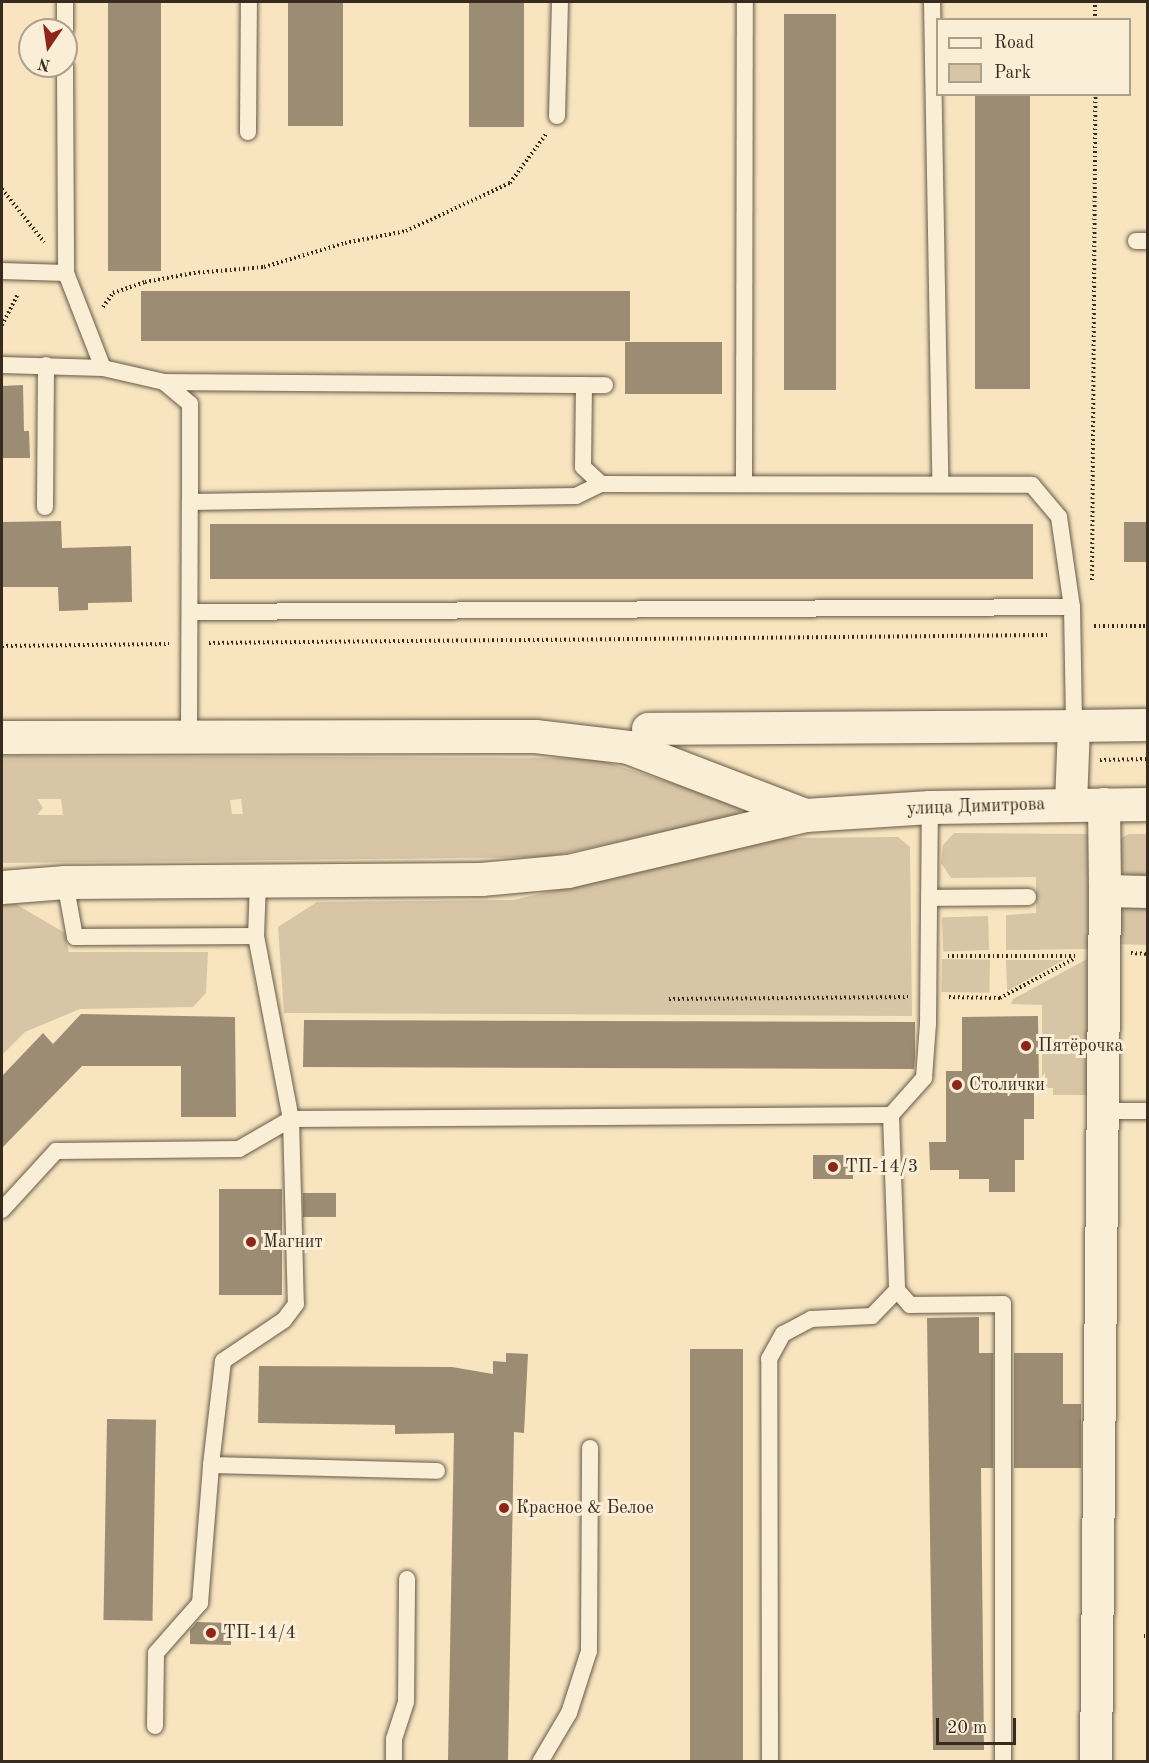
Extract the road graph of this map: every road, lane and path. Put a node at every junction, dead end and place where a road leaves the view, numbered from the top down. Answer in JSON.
{"nodes":[{"id":1,"x":65,"y":2,"type":"edge"},
{"id":2,"x":249,"y":2,"type":"edge"},
{"id":3,"x":560,"y":2,"type":"edge"},
{"id":4,"x":745,"y":2,"type":"edge"},
{"id":5,"x":932,"y":2,"type":"edge"},
{"id":6,"x":1095,"y":2,"type":"edge"},
{"id":7,"x":65,"y":18,"type":"edge"},
{"id":8,"x":1095,"y":18,"type":"edge"},
{"id":9,"x":65,"y":78,"type":"edge"},
{"id":10,"x":1095,"y":96,"type":"edge"},
{"id":11,"x":557,"y":116,"type":"joint"},
{"id":12,"x":248,"y":132,"type":"dead end"},
{"id":13,"x":2,"y":189,"type":"edge"},
{"id":14,"x":2,"y":271,"type":"edge"},
{"id":15,"x":29,"y":272,"type":"junction"},
{"id":16,"x":66,"y":273,"type":"junction"},
{"id":17,"x":2,"y":325,"type":"edge"},
{"id":18,"x":87,"y":328,"type":"junction"},
{"id":19,"x":2,"y":365,"type":"edge"},
{"id":20,"x":46,"y":365,"type":"junction"},
{"id":21,"x":103,"y":368,"type":"junction"},
{"id":22,"x":164,"y":382,"type":"junction"},
{"id":23,"x":584,"y":385,"type":"junction"},
{"id":24,"x":605,"y":385,"type":"dead end"},
{"id":25,"x":940,"y":483,"type":"junction"},
{"id":26,"x":601,"y":484,"type":"junction"},
{"id":27,"x":744,"y":484,"type":"junction"},
{"id":28,"x":190,"y":502,"type":"junction"},
{"id":29,"x":45,"y":507,"type":"dead end"},
{"id":30,"x":1092,"y":591,"type":"dead end"},
{"id":31,"x":1072,"y":607,"type":"junction"},
{"id":32,"x":190,"y":612,"type":"junction"},
{"id":33,"x":1148,"y":626,"type":"edge"},
{"id":34,"x":1073,"y":635,"type":"junction"},
{"id":35,"x":190,"y":643,"type":"junction"},
{"id":36,"x":2,"y":646,"type":"edge"},
{"id":37,"x":1148,"y":725,"type":"edge"},
{"id":38,"x":1074,"y":726,"type":"junction"},
{"id":39,"x":648,"y":729,"type":"dead end"},
{"id":40,"x":189,"y":735,"type":"junction"},
{"id":41,"x":2,"y":738,"type":"edge"},
{"id":42,"x":1148,"y":759,"type":"edge"},
{"id":43,"x":1072,"y":760,"type":"junction"},
{"id":44,"x":1071,"y":804,"type":"junction"},
{"id":45,"x":1104,"y":804,"type":"junction"},
{"id":46,"x":1148,"y":804,"type":"edge"},
{"id":47,"x":930,"y":807,"type":"junction"},
{"id":48,"x":805,"y":815,"type":"junction"},
{"id":49,"x":65,"y":882,"type":"junction"},
{"id":50,"x":258,"y":882,"type":"junction"},
{"id":51,"x":2,"y":887,"type":"edge"},
{"id":52,"x":1105,"y":891,"type":"junction"},
{"id":53,"x":1148,"y":892,"type":"edge"},
{"id":54,"x":1028,"y":897,"type":"dead end"},
{"id":55,"x":929,"y":898,"type":"junction"},
{"id":56,"x":256,"y":936,"type":"junction"},
{"id":57,"x":1104,"y":953,"type":"junction"},
{"id":58,"x":1148,"y":954,"type":"edge"},
{"id":59,"x":929,"y":956,"type":"junction"},
{"id":60,"x":929,"y":997,"type":"junction"},
{"id":61,"x":669,"y":999,"type":"dead end"},
{"id":62,"x":1102,"y":1111,"type":"junction"},
{"id":63,"x":1148,"y":1111,"type":"edge"},
{"id":64,"x":891,"y":1115,"type":"junction"},
{"id":65,"x":291,"y":1119,"type":"junction"},
{"id":66,"x":2,"y":1210,"type":"edge"},
{"id":67,"x":897,"y":1290,"type":"junction"},
{"id":68,"x":590,"y":1448,"type":"dead end"},
{"id":69,"x":211,"y":1465,"type":"junction"},
{"id":70,"x":437,"y":1471,"type":"dead end"},
{"id":71,"x":407,"y":1579,"type":"dead end"},
{"id":72,"x":155,"y":1726,"type":"dead end"},
{"id":73,"x":394,"y":1761,"type":"edge"},
{"id":74,"x":540,"y":1761,"type":"edge"},
{"id":75,"x":770,"y":1761,"type":"edge"},
{"id":76,"x":1003,"y":1761,"type":"edge"},
{"id":77,"x":1096,"y":1761,"type":"edge"}],
"edges":[{"from":1,"to":7,"type":"lane"},
{"from":2,"to":12,"type":"lane"},
{"from":3,"to":11,"type":"lane"},
{"from":4,"to":27,"type":"lane"},
{"from":5,"to":25,"type":"lane"},
{"from":6,"to":8,"type":"path"},
{"from":9,"to":16,"type":"lane"},
{"from":10,"to":30,"type":"path"},
{"from":11,"to":18,"type":"path"},
{"from":13,"to":16,"type":"path"},
{"from":14,"to":15,"type":"lane"},
{"from":15,"to":16,"type":"lane"},
{"from":15,"to":17,"type":"path"},
{"from":16,"to":18,"type":"lane"},
{"from":18,"to":21,"type":"lane"},
{"from":19,"to":20,"type":"lane"},
{"from":20,"to":21,"type":"lane"},
{"from":20,"to":29,"type":"lane"},
{"from":21,"to":22,"type":"lane"},
{"from":22,"to":23,"type":"lane"},
{"from":22,"to":28,"type":"lane"},
{"from":23,"to":24,"type":"lane"},
{"from":23,"to":26,"type":"lane"},
{"from":25,"to":27,"type":"lane"},
{"from":25,"to":31,"type":"lane"},
{"from":26,"to":27,"type":"lane"},
{"from":26,"to":28,"type":"lane"},
{"from":28,"to":32,"type":"lane"},
{"from":31,"to":32,"type":"lane"},
{"from":31,"to":34,"type":"lane"},
{"from":32,"to":35,"type":"lane"},
{"from":33,"to":34,"type":"path"},
{"from":34,"to":35,"type":"path"},
{"from":34,"to":38,"type":"lane"},
{"from":35,"to":36,"type":"path"},
{"from":35,"to":40,"type":"lane"},
{"from":37,"to":38,"type":"street"},
{"from":38,"to":39,"type":"street"},
{"from":38,"to":43,"type":"street"},
{"from":40,"to":41,"type":"main road"},
{"from":40,"to":48,"type":"main road"},
{"from":42,"to":43,"type":"path"},
{"from":43,"to":44,"type":"street"},
{"from":44,"to":45,"type":"main road","name":"улица Димитрова"},
{"from":44,"to":47,"type":"main road","name":"улица Димитрова"},
{"from":45,"to":46,"type":"main road","name":"улица Димитрова"},
{"from":45,"to":52,"type":"street"},
{"from":47,"to":48,"type":"main road","name":"улица Димитрова"},
{"from":47,"to":55,"type":"lane"},
{"from":48,"to":50,"type":"main road","name":"улица Димитрова"},
{"from":49,"to":50,"type":"main road","name":"улица Димитрова"},
{"from":49,"to":51,"type":"main road","name":"улица Димитрова"},
{"from":49,"to":56,"type":"lane"},
{"from":50,"to":56,"type":"lane"},
{"from":52,"to":53,"type":"street"},
{"from":52,"to":57,"type":"street"},
{"from":54,"to":55,"type":"lane"},
{"from":55,"to":59,"type":"lane"},
{"from":56,"to":65,"type":"lane"},
{"from":57,"to":58,"type":"path"},
{"from":57,"to":62,"type":"street"},
{"from":59,"to":60,"type":"lane"},
{"from":59,"to":60,"type":"path"},
{"from":60,"to":61,"type":"path"},
{"from":60,"to":64,"type":"lane"},
{"from":62,"to":63,"type":"lane"},
{"from":62,"to":77,"type":"street"},
{"from":64,"to":65,"type":"lane"},
{"from":64,"to":67,"type":"lane"},
{"from":65,"to":66,"type":"lane"},
{"from":65,"to":69,"type":"lane"},
{"from":67,"to":75,"type":"lane"},
{"from":67,"to":76,"type":"lane"},
{"from":68,"to":74,"type":"lane"},
{"from":69,"to":70,"type":"lane"},
{"from":69,"to":72,"type":"lane"},
{"from":71,"to":73,"type":"lane"}]}
